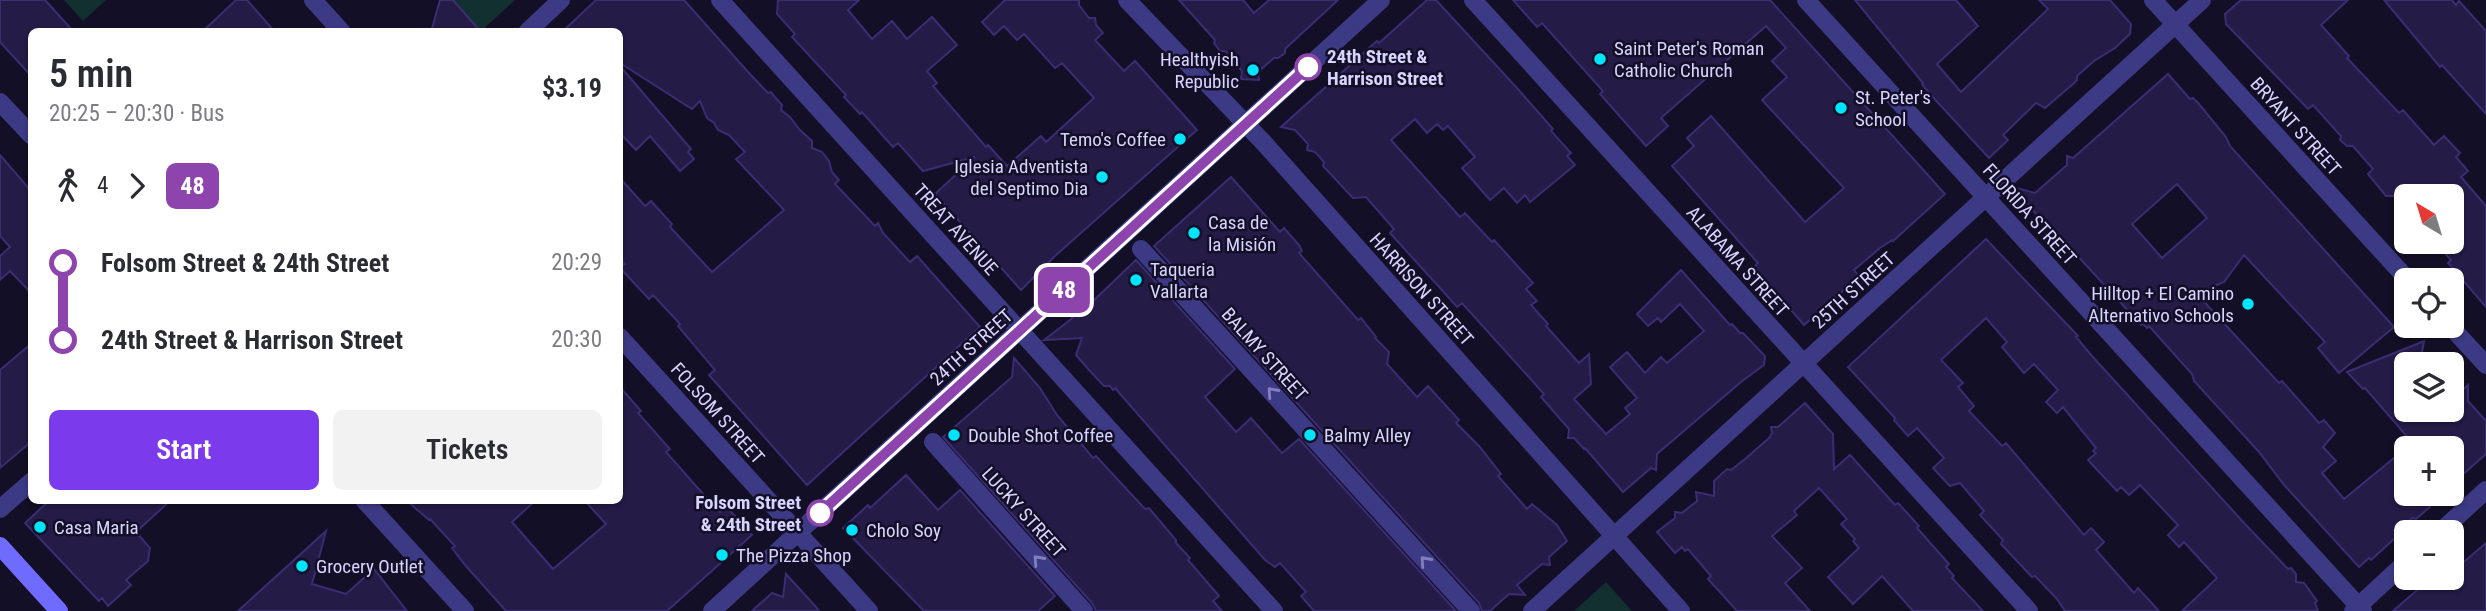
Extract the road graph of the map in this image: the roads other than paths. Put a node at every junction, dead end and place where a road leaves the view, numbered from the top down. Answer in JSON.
{"nodes":[{"id":1,"x":313,"y":0,"type":"edge"},
{"id":2,"x":561,"y":0,"type":"edge"},
{"id":3,"x":719,"y":0,"type":"edge"},
{"id":4,"x":1127,"y":0,"type":"edge"},
{"id":5,"x":1381,"y":0,"type":"edge"},
{"id":6,"x":1473,"y":0,"type":"edge"},
{"id":7,"x":1806,"y":0,"type":"edge"},
{"id":8,"x":2153,"y":0,"type":"edge"},
{"id":9,"x":2202,"y":0,"type":"edge"},
{"id":10,"x":2175,"y":24,"type":"junction"},
{"id":11,"x":338,"y":28,"type":"edge"},
{"id":12,"x":531,"y":28,"type":"edge"},
{"id":13,"x":0,"y":102,"type":"edge"},
{"id":14,"x":1246,"y":123,"type":"junction"},
{"id":15,"x":28,"y":132,"type":"edge"},
{"id":16,"x":1986,"y":197,"type":"junction"},
{"id":17,"x":1141,"y":249,"type":"dead end"},
{"id":18,"x":2397,"y":268,"type":"edge"},
{"id":19,"x":1019,"y":331,"type":"junction"},
{"id":20,"x":2461,"y":338,"type":"edge"},
{"id":21,"x":623,"y":340,"type":"edge"},
{"id":22,"x":1803,"y":364,"type":"junction"},
{"id":23,"x":2486,"y":365,"type":"edge"},
{"id":24,"x":933,"y":442,"type":"dead end"},
{"id":25,"x":28,"y":484,"type":"edge"},
{"id":26,"x":2486,"y":489,"type":"edge"},
{"id":27,"x":368,"y":504,"type":"edge"},
{"id":28,"x":0,"y":509,"type":"edge"},
{"id":29,"x":2453,"y":520,"type":"edge"},
{"id":30,"x":798,"y":533,"type":"junction"},
{"id":31,"x":1614,"y":537,"type":"junction"},
{"id":32,"x":0,"y":546,"type":"edge"},
{"id":33,"x":2394,"y":574,"type":"edge"},
{"id":34,"x":2358,"y":609,"type":"edge"},
{"id":35,"x":59,"y":611,"type":"edge"},
{"id":36,"x":465,"y":611,"type":"edge"},
{"id":37,"x":712,"y":611,"type":"edge"},
{"id":38,"x":869,"y":611,"type":"edge"},
{"id":39,"x":1084,"y":611,"type":"edge"},
{"id":40,"x":1274,"y":611,"type":"edge"},
{"id":41,"x":1471,"y":611,"type":"edge"},
{"id":42,"x":1532,"y":611,"type":"edge"},
{"id":43,"x":1681,"y":611,"type":"edge"},
{"id":44,"x":2029,"y":611,"type":"edge"}],
"edges":[{"from":1,"to":11,"type":"street"},
{"from":2,"to":12,"type":"street"},
{"from":3,"to":19,"type":"street","name":"TREAT AVENUE"},
{"from":4,"to":14,"type":"street","name":"HARRISON STREET"},
{"from":5,"to":14,"type":"street","name":"24TH STREET"},
{"from":6,"to":22,"type":"street","name":"ALABAMA STREET"},
{"from":7,"to":16,"type":"street","name":"FLORIDA STREET"},
{"from":8,"to":10,"type":"street","name":"BRYANT STREET"},
{"from":9,"to":10,"type":"street","name":"25TH STREET"},
{"from":10,"to":16,"type":"street","name":"25TH STREET"},
{"from":10,"to":18,"type":"street","name":"BRYANT STREET"},
{"from":13,"to":15,"type":"street"},
{"from":14,"to":19,"type":"street","name":"24TH STREET"},
{"from":14,"to":31,"type":"street","name":"HARRISON STREET"},
{"from":16,"to":22,"type":"street","name":"25TH STREET"},
{"from":16,"to":34,"type":"street","name":"FLORIDA STREET"},
{"from":41,"to":17,"type":"street","name":"BALMY STREET","one_way":true},
{"from":19,"to":30,"type":"street","name":"24TH STREET"},
{"from":19,"to":40,"type":"street","name":"TREAT AVENUE"},
{"from":20,"to":23,"type":"street"},
{"from":21,"to":30,"type":"street","name":"FOLSOM STREET"},
{"from":22,"to":31,"type":"street","name":"25TH STREET"},
{"from":22,"to":44,"type":"street","name":"ALABAMA STREET"},
{"from":39,"to":24,"type":"street","name":"LUCKY STREET","one_way":true},
{"from":25,"to":28,"type":"street"},
{"from":26,"to":29,"type":"street"},
{"from":27,"to":36,"type":"street"},
{"from":30,"to":37,"type":"street","name":"24TH STREET"},
{"from":30,"to":38,"type":"street","name":"FOLSOM STREET"},
{"from":31,"to":42,"type":"street","name":"25TH STREET"},
{"from":31,"to":43,"type":"street","name":"HARRISON STREET"},
{"from":32,"to":35,"type":"main road"},
{"from":33,"to":34,"type":"street"}]}
